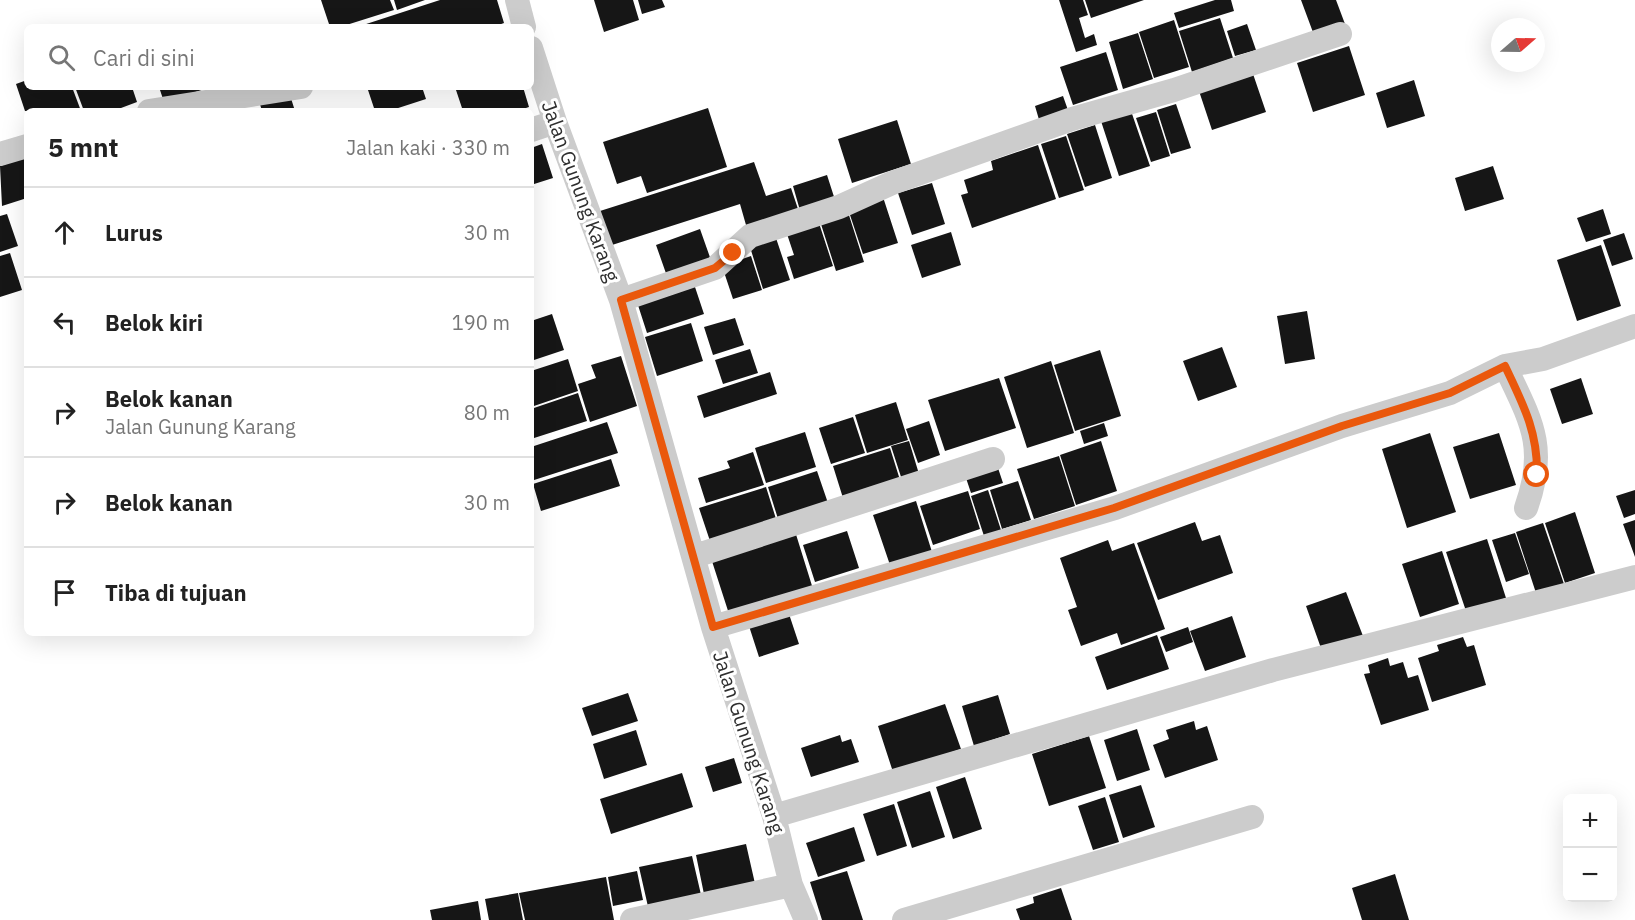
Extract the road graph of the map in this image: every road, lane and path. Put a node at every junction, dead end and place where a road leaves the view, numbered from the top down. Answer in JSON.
{"nodes":[{"id":1,"x":517,"y":0,"type":"edge"},
{"id":2,"x":520,"y":24,"type":"edge"},
{"id":3,"x":1340,"y":34,"type":"dead end"},
{"id":4,"x":534,"y":57,"type":"edge"},
{"id":5,"x":282,"y":90,"type":"edge"},
{"id":6,"x":168,"y":108,"type":"edge"},
{"id":7,"x":555,"y":122,"type":"junction"},
{"id":8,"x":534,"y":129,"type":"edge"},
{"id":9,"x":24,"y":147,"type":"edge"},
{"id":10,"x":0,"y":154,"type":"edge"},
{"id":11,"x":621,"y":300,"type":"junction"},
{"id":12,"x":1635,"y":326,"type":"edge"},
{"id":13,"x":1505,"y":366,"type":"junction"},
{"id":14,"x":993,"y":459,"type":"dead end"},
{"id":15,"x":1526,"y":508,"type":"dead end"},
{"id":16,"x":695,"y":556,"type":"junction"},
{"id":17,"x":1635,"y":577,"type":"edge"},
{"id":18,"x":713,"y":627,"type":"junction"},
{"id":19,"x":774,"y":816,"type":"junction"},
{"id":20,"x":1252,"y":817,"type":"dead end"},
{"id":21,"x":792,"y":885,"type":"junction"},
{"id":22,"x":632,"y":920,"type":"edge"},
{"id":23,"x":806,"y":920,"type":"edge"},
{"id":24,"x":904,"y":920,"type":"edge"}],
"edges":[{"from":1,"to":2,"type":"street"},
{"from":3,"to":11,"type":"street"},
{"from":4,"to":7,"type":"street","name":"Jalan Gunung Karang"},
{"from":5,"to":6,"type":"street"},
{"from":7,"to":8,"type":"street"},
{"from":7,"to":11,"type":"street","name":"Jalan Gunung Karang"},
{"from":9,"to":10,"type":"street"},
{"from":11,"to":16,"type":"street","name":"Jalan Gunung Karang"},
{"from":12,"to":13,"type":"street"},
{"from":13,"to":15,"type":"street"},
{"from":13,"to":18,"type":"street"},
{"from":14,"to":16,"type":"street"},
{"from":16,"to":18,"type":"street","name":"Jalan Gunung Karang"},
{"from":17,"to":19,"type":"street"},
{"from":18,"to":19,"type":"street","name":"Jalan Gunung Karang"},
{"from":19,"to":21,"type":"street","name":"Jalan Gunung Karang"},
{"from":20,"to":24,"type":"street"},
{"from":21,"to":22,"type":"street"},
{"from":21,"to":23,"type":"street","name":"Jalan Gunung Karang"}]}
